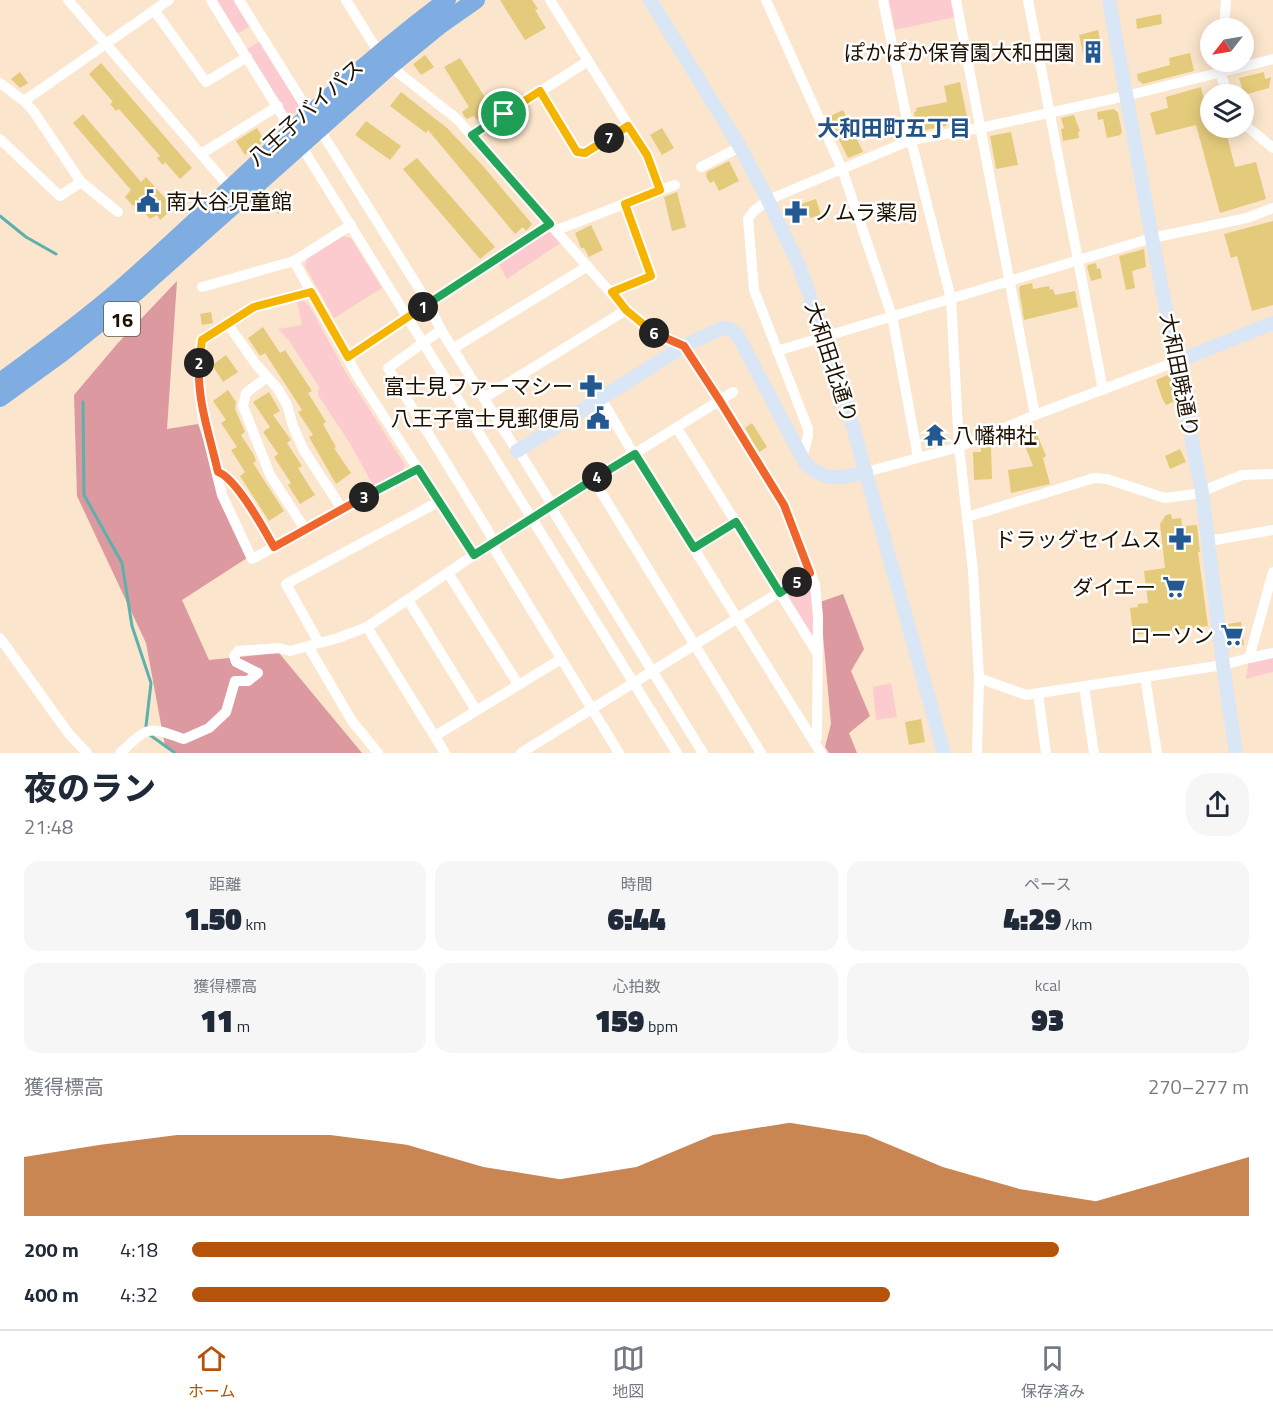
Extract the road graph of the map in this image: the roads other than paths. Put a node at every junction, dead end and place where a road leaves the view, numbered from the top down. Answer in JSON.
{"nodes":[{"id":1,"x":68,"y":0,"type":"edge"},
{"id":2,"x":211,"y":0,"type":"edge"},
{"id":3,"x":240,"y":0,"type":"edge"},
{"id":4,"x":346,"y":0,"type":"edge"},
{"id":5,"x":447,"y":0,"type":"edge"},
{"id":6,"x":476,"y":0,"type":"edge"},
{"id":7,"x":549,"y":0,"type":"edge"},
{"id":8,"x":650,"y":0,"type":"edge"},
{"id":9,"x":766,"y":0,"type":"edge"},
{"id":10,"x":883,"y":0,"type":"edge"},
{"id":11,"x":957,"y":0,"type":"edge"},
{"id":12,"x":1028,"y":0,"type":"edge"},
{"id":13,"x":1109,"y":0,"type":"edge"},
{"id":14,"x":1226,"y":0,"type":"edge"},
{"id":15,"x":167,"y":1,"type":"edge"},
{"id":16,"x":154,"y":10,"type":"junction"},
{"id":17,"x":1225,"y":18,"type":"edge"},
{"id":18,"x":105,"y":44,"type":"junction"},
{"id":19,"x":247,"y":57,"type":"junction"},
{"id":20,"x":385,"y":59,"type":"junction"},
{"id":21,"x":1273,"y":59,"type":"edge"},
{"id":22,"x":588,"y":61,"type":"junction"},
{"id":23,"x":1254,"y":62,"type":"edge"},
{"id":24,"x":1204,"y":72,"type":"edge"},
{"id":25,"x":0,"y":83,"type":"edge"},
{"id":26,"x":540,"y":91,"type":"junction"},
{"id":27,"x":1126,"y":96,"type":"junction"},
{"id":28,"x":24,"y":101,"type":"junction"},
{"id":29,"x":278,"y":106,"type":"junction"},
{"id":30,"x":1050,"y":113,"type":"junction"},
{"id":31,"x":316,"y":122,"type":"junction"},
{"id":32,"x":628,"y":126,"type":"junction"},
{"id":33,"x":980,"y":128,"type":"junction"},
{"id":34,"x":1254,"y":132,"type":"edge"},
{"id":35,"x":472,"y":135,"type":"junction"},
{"id":36,"x":0,"y":139,"type":"edge"},
{"id":37,"x":297,"y":139,"type":"junction"},
{"id":38,"x":911,"y":140,"type":"junction"},
{"id":39,"x":740,"y":147,"type":"junction"},
{"id":40,"x":1273,"y":148,"type":"edge"},
{"id":41,"x":201,"y":153,"type":"junction"},
{"id":42,"x":701,"y":167,"type":"dead end"},
{"id":43,"x":842,"y":169,"type":"junction"},
{"id":44,"x":81,"y":182,"type":"junction"},
{"id":45,"x":675,"y":185,"type":"dead end"},
{"id":46,"x":230,"y":188,"type":"junction"},
{"id":47,"x":660,"y":190,"type":"junction"},
{"id":48,"x":768,"y":200,"type":"junction"},
{"id":49,"x":625,"y":204,"type":"junction"},
{"id":50,"x":1273,"y":208,"type":"edge"},
{"id":51,"x":230,"y":210,"type":"junction"},
{"id":52,"x":118,"y":212,"type":"dead end"},
{"id":53,"x":351,"y":225,"type":"junction"},
{"id":54,"x":554,"y":227,"type":"junction"},
{"id":55,"x":1152,"y":238,"type":"junction"},
{"id":56,"x":1078,"y":260,"type":"junction"},
{"id":57,"x":294,"y":261,"type":"junction"},
{"id":58,"x":588,"y":266,"type":"junction"},
{"id":59,"x":1009,"y":281,"type":"junction"},
{"id":60,"x":202,"y":287,"type":"dead end"},
{"id":61,"x":311,"y":292,"type":"junction"},
{"id":62,"x":612,"y":292,"type":"junction"},
{"id":63,"x":951,"y":299,"type":"junction"},
{"id":64,"x":428,"y":303,"type":"junction"},
{"id":65,"x":626,"y":310,"type":"junction"},
{"id":66,"x":892,"y":316,"type":"junction"},
{"id":67,"x":409,"y":317,"type":"junction"},
{"id":68,"x":227,"y":323,"type":"junction"},
{"id":69,"x":1273,"y":323,"type":"edge"},
{"id":70,"x":441,"y":330,"type":"junction"},
{"id":71,"x":825,"y":336,"type":"junction"},
{"id":72,"x":424,"y":341,"type":"junction"},
{"id":73,"x":684,"y":346,"type":"junction"},
{"id":74,"x":58,"y":348,"type":"junction"},
{"id":75,"x":454,"y":348,"type":"junction"},
{"id":76,"x":777,"y":351,"type":"junction"},
{"id":77,"x":348,"y":357,"type":"junction"},
{"id":78,"x":1178,"y":361,"type":"junction"},
{"id":79,"x":0,"y":368,"type":"edge"},
{"id":80,"x":267,"y":377,"type":"junction"},
{"id":81,"x":0,"y":381,"type":"edge"},
{"id":82,"x":1103,"y":390,"type":"junction"},
{"id":83,"x":733,"y":392,"type":"dead end"},
{"id":84,"x":0,"y":398,"type":"edge"},
{"id":85,"x":484,"y":398,"type":"junction"},
{"id":86,"x":601,"y":398,"type":"junction"},
{"id":87,"x":720,"y":401,"type":"junction"},
{"id":88,"x":0,"y":411,"type":"edge"},
{"id":89,"x":1035,"y":415,"type":"junction"},
{"id":90,"x":677,"y":428,"type":"junction"},
{"id":91,"x":959,"y":447,"type":"junction"},
{"id":92,"x":517,"y":451,"type":"junction"},
{"id":93,"x":635,"y":454,"type":"junction"},
{"id":94,"x":918,"y":457,"type":"junction"},
{"id":95,"x":802,"y":458,"type":"junction"},
{"id":96,"x":418,"y":469,"type":"junction"},
{"id":97,"x":218,"y":472,"type":"junction"},
{"id":98,"x":866,"y":472,"type":"junction"},
{"id":99,"x":1273,"y":474,"type":"edge"},
{"id":100,"x":593,"y":479,"type":"junction"},
{"id":101,"x":1202,"y":492,"type":"junction"},
{"id":102,"x":440,"y":501,"type":"junction"},
{"id":103,"x":552,"y":505,"type":"junction"},
{"id":104,"x":342,"y":509,"type":"junction"},
{"id":105,"x":967,"y":517,"type":"junction"},
{"id":106,"x":532,"y":518,"type":"junction"},
{"id":107,"x":736,"y":522,"type":"junction"},
{"id":108,"x":305,"y":529,"type":"junction"},
{"id":109,"x":1273,"y":530,"type":"edge"},
{"id":110,"x":1209,"y":541,"type":"junction"},
{"id":111,"x":492,"y":543,"type":"junction"},
{"id":112,"x":274,"y":547,"type":"junction"},
{"id":113,"x":694,"y":548,"type":"junction"},
{"id":114,"x":474,"y":555,"type":"junction"},
{"id":115,"x":1273,"y":572,"type":"edge"},
{"id":116,"x":448,"y":573,"type":"junction"},
{"id":117,"x":810,"y":573,"type":"junction"},
{"id":118,"x":780,"y":593,"type":"junction"},
{"id":119,"x":408,"y":600,"type":"junction"},
{"id":120,"x":737,"y":619,"type":"junction"},
{"id":121,"x":367,"y":627,"type":"junction"},
{"id":122,"x":0,"y":638,"type":"edge"},
{"id":123,"x":314,"y":645,"type":"junction"},
{"id":124,"x":695,"y":646,"type":"junction"},
{"id":125,"x":1273,"y":653,"type":"edge"},
{"id":126,"x":818,"y":654,"type":"junction"},
{"id":127,"x":561,"y":658,"type":"junction"},
{"id":128,"x":1249,"y":658,"type":"junction"},
{"id":129,"x":1223,"y":665,"type":"junction"},
{"id":130,"x":653,"y":671,"type":"junction"},
{"id":131,"x":1145,"y":677,"type":"junction"},
{"id":132,"x":979,"y":678,"type":"junction"},
{"id":133,"x":634,"y":683,"type":"junction"},
{"id":134,"x":518,"y":684,"type":"junction"},
{"id":135,"x":1084,"y":686,"type":"junction"},
{"id":136,"x":1038,"y":693,"type":"junction"},
{"id":137,"x":592,"y":709,"type":"junction"},
{"id":138,"x":476,"y":710,"type":"junction"},
{"id":139,"x":435,"y":736,"type":"junction"},
{"id":140,"x":814,"y":743,"type":"junction"},
{"id":141,"x":87,"y":753,"type":"edge"},
{"id":142,"x":120,"y":753,"type":"edge"},
{"id":143,"x":378,"y":753,"type":"edge"},
{"id":144,"x":445,"y":753,"type":"edge"},
{"id":145,"x":521,"y":753,"type":"edge"},
{"id":146,"x":619,"y":753,"type":"edge"},
{"id":147,"x":677,"y":753,"type":"edge"},
{"id":148,"x":703,"y":753,"type":"edge"},
{"id":149,"x":761,"y":753,"type":"edge"},
{"id":150,"x":821,"y":753,"type":"edge"},
{"id":151,"x":944,"y":753,"type":"edge"},
{"id":152,"x":977,"y":753,"type":"edge"},
{"id":153,"x":1046,"y":753,"type":"edge"},
{"id":154,"x":1094,"y":753,"type":"edge"},
{"id":155,"x":1157,"y":753,"type":"edge"},
{"id":156,"x":1236,"y":753,"type":"edge"}],
"edges":[{"from":1,"to":18,"type":"street"},
{"from":2,"to":19,"type":"street"},
{"from":3,"to":31,"type":"street"},
{"from":4,"to":20,"type":"street"},
{"from":5,"to":20,"type":"highway","name":"八王子バイパス","number":"16"},
{"from":6,"to":20,"type":"highway","name":"八王子バイパス","number":"16"},
{"from":7,"to":22,"type":"street"},
{"from":8,"to":39,"type":"street","name":"大和田北通り"},
{"from":9,"to":43,"type":"street"},
{"from":10,"to":38,"type":"street"},
{"from":11,"to":33,"type":"street"},
{"from":12,"to":30,"type":"street"},
{"from":13,"to":27,"type":"street","name":"大和田暁通り"},
{"from":14,"to":17,"type":"street"},
{"from":15,"to":16,"type":"street"},
{"from":16,"to":18,"type":"street"},
{"from":16,"to":19,"type":"street"},
{"from":18,"to":28,"type":"street"},
{"from":18,"to":41,"type":"street"},
{"from":19,"to":29,"type":"street"},
{"from":20,"to":31,"type":"highway","name":"八王子バイパス","number":"16"},
{"from":20,"to":35,"type":"street"},
{"from":21,"to":23,"type":"street"},
{"from":22,"to":26,"type":"street"},
{"from":22,"to":32,"type":"street"},
{"from":24,"to":27,"type":"street"},
{"from":25,"to":28,"type":"street"},
{"from":26,"to":32,"type":"street"},
{"from":26,"to":35,"type":"street"},
{"from":27,"to":30,"type":"street"},
{"from":27,"to":55,"type":"street","name":"大和田暁通り"},
{"from":28,"to":44,"type":"street"},
{"from":29,"to":37,"type":"street"},
{"from":29,"to":41,"type":"street"},
{"from":30,"to":33,"type":"street"},
{"from":30,"to":56,"type":"street"},
{"from":31,"to":37,"type":"highway","name":"八王子バイパス","number":"16"},
{"from":31,"to":64,"type":"street"},
{"from":32,"to":47,"type":"street"},
{"from":33,"to":38,"type":"street"},
{"from":33,"to":59,"type":"street"},
{"from":34,"to":40,"type":"street"},
{"from":35,"to":54,"type":"street"},
{"from":36,"to":44,"type":"street"},
{"from":37,"to":46,"type":"highway","name":"八王子バイパス","number":"16"},
{"from":37,"to":51,"type":"highway","name":"八王子バイパス","number":"16"},
{"from":37,"to":53,"type":"street"},
{"from":38,"to":43,"type":"street"},
{"from":38,"to":63,"type":"street"},
{"from":39,"to":42,"type":"street"},
{"from":39,"to":48,"type":"street","name":"大和田北通り"},
{"from":41,"to":46,"type":"street"},
{"from":43,"to":48,"type":"street"},
{"from":43,"to":66,"type":"street"},
{"from":44,"to":52,"type":"street"},
{"from":45,"to":47,"type":"street"},
{"from":46,"to":74,"type":"highway","name":"八王子バイパス","number":"16"},
{"from":46,"to":79,"type":"highway"},
{"from":47,"to":49,"type":"street"},
{"from":48,"to":71,"type":"street","name":"大和田北通り"},
{"from":48,"to":76,"type":"street"},
{"from":49,"to":54,"type":"street"},
{"from":49,"to":62,"type":"street"},
{"from":50,"to":55,"type":"street"},
{"from":51,"to":74,"type":"highway","name":"八王子バイパス","number":"16"},
{"from":51,"to":88,"type":"highway","number":"16"},
{"from":53,"to":57,"type":"street"},
{"from":53,"to":67,"type":"street"},
{"from":54,"to":58,"type":"street"},
{"from":54,"to":64,"type":"street"},
{"from":55,"to":56,"type":"street"},
{"from":55,"to":78,"type":"street","name":"大和田暁通り"},
{"from":56,"to":59,"type":"street"},
{"from":56,"to":82,"type":"street"},
{"from":57,"to":60,"type":"street"},
{"from":57,"to":61,"type":"street"},
{"from":58,"to":62,"type":"street"},
{"from":58,"to":75,"type":"street"},
{"from":59,"to":63,"type":"street"},
{"from":59,"to":89,"type":"street"},
{"from":61,"to":68,"type":"street"},
{"from":61,"to":77,"type":"street"},
{"from":62,"to":65,"type":"street"},
{"from":63,"to":66,"type":"street"},
{"from":63,"to":91,"type":"street"},
{"from":64,"to":67,"type":"street"},
{"from":64,"to":70,"type":"street"},
{"from":65,"to":73,"type":"street"},
{"from":65,"to":85,"type":"street"},
{"from":66,"to":71,"type":"street"},
{"from":66,"to":94,"type":"street"},
{"from":67,"to":72,"type":"street"},
{"from":67,"to":77,"type":"street"},
{"from":68,"to":80,"type":"street"},
{"from":68,"to":97,"type":"street"},
{"from":69,"to":78,"type":"street"},
{"from":70,"to":72,"type":"street"},
{"from":70,"to":75,"type":"street"},
{"from":71,"to":76,"type":"street"},
{"from":71,"to":98,"type":"street","name":"大和田北通り"},
{"from":72,"to":106,"type":"street"},
{"from":72,"to":111,"type":"street"},
{"from":73,"to":86,"type":"street"},
{"from":73,"to":87,"type":"street"},
{"from":73,"to":95,"type":"street"},
{"from":74,"to":81,"type":"highway","name":"八王子バイパス","number":"16"},
{"from":74,"to":84,"type":"highway","name":"八王子バイパス","number":"16"},
{"from":75,"to":85,"type":"street"},
{"from":76,"to":95,"type":"street"},
{"from":77,"to":96,"type":"street"},
{"from":78,"to":82,"type":"street"},
{"from":78,"to":101,"type":"street","name":"大和田暁通り"},
{"from":80,"to":104,"type":"street"},
{"from":80,"to":108,"type":"street"},
{"from":82,"to":89,"type":"street"},
{"from":83,"to":87,"type":"street"},
{"from":85,"to":92,"type":"street"},
{"from":86,"to":92,"type":"street"},
{"from":86,"to":93,"type":"street"},
{"from":87,"to":90,"type":"street"},
{"from":87,"to":117,"type":"street"},
{"from":89,"to":91,"type":"street"},
{"from":90,"to":93,"type":"street"},
{"from":90,"to":107,"type":"street"},
{"from":91,"to":94,"type":"street"},
{"from":91,"to":105,"type":"street"},
{"from":92,"to":103,"type":"street"},
{"from":93,"to":100,"type":"street"},
{"from":93,"to":113,"type":"street"},
{"from":94,"to":98,"type":"street"},
{"from":95,"to":98,"type":"street"},
{"from":96,"to":102,"type":"street"},
{"from":96,"to":104,"type":"street"},
{"from":97,"to":112,"type":"street"},
{"from":97,"to":112,"type":"street"},
{"from":98,"to":151,"type":"street","name":"大和田北通り"},
{"from":99,"to":101,"type":"street"},
{"from":100,"to":103,"type":"street"},
{"from":100,"to":124,"type":"street"},
{"from":101,"to":105,"type":"street"},
{"from":101,"to":110,"type":"street","name":"大和田暁通り"},
{"from":102,"to":114,"type":"street"},
{"from":102,"to":123,"type":"street"},
{"from":103,"to":106,"type":"street"},
{"from":103,"to":130,"type":"street"},
{"from":104,"to":108,"type":"street"},
{"from":105,"to":132,"type":"street"},
{"from":106,"to":111,"type":"street"},
{"from":106,"to":133,"type":"street"},
{"from":107,"to":113,"type":"street"},
{"from":107,"to":118,"type":"street"},
{"from":108,"to":112,"type":"street"},
{"from":109,"to":110,"type":"street"},
{"from":110,"to":129,"type":"street","name":"大和田暁通り"},
{"from":111,"to":114,"type":"street"},
{"from":111,"to":127,"type":"street"},
{"from":113,"to":120,"type":"street"},
{"from":114,"to":116,"type":"street"},
{"from":115,"to":128,"type":"street"},
{"from":116,"to":119,"type":"street"},
{"from":116,"to":134,"type":"street"},
{"from":117,"to":118,"type":"street"},
{"from":117,"to":126,"type":"street"},
{"from":118,"to":120,"type":"street"},
{"from":118,"to":126,"type":"street"},
{"from":119,"to":121,"type":"street"},
{"from":119,"to":138,"type":"street"},
{"from":120,"to":124,"type":"street"},
{"from":120,"to":140,"type":"street"},
{"from":121,"to":123,"type":"street"},
{"from":121,"to":139,"type":"street"},
{"from":122,"to":141,"type":"street"},
{"from":123,"to":142,"type":"street"},
{"from":123,"to":143,"type":"street"},
{"from":124,"to":130,"type":"street"},
{"from":124,"to":149,"type":"street"},
{"from":125,"to":128,"type":"street"},
{"from":126,"to":140,"type":"street"},
{"from":127,"to":134,"type":"street"},
{"from":127,"to":137,"type":"street"},
{"from":128,"to":129,"type":"street"},
{"from":129,"to":131,"type":"street"},
{"from":129,"to":156,"type":"street","name":"大和田暁通り"},
{"from":130,"to":133,"type":"street"},
{"from":130,"to":148,"type":"street"},
{"from":131,"to":135,"type":"street"},
{"from":131,"to":155,"type":"street"},
{"from":132,"to":136,"type":"street"},
{"from":132,"to":152,"type":"street"},
{"from":133,"to":137,"type":"street"},
{"from":133,"to":147,"type":"street"},
{"from":134,"to":138,"type":"street"},
{"from":135,"to":136,"type":"street"},
{"from":135,"to":154,"type":"street"},
{"from":136,"to":153,"type":"street"},
{"from":137,"to":145,"type":"street"},
{"from":137,"to":146,"type":"street"},
{"from":138,"to":139,"type":"street"},
{"from":139,"to":144,"type":"street"},
{"from":140,"to":150,"type":"street"}]}
